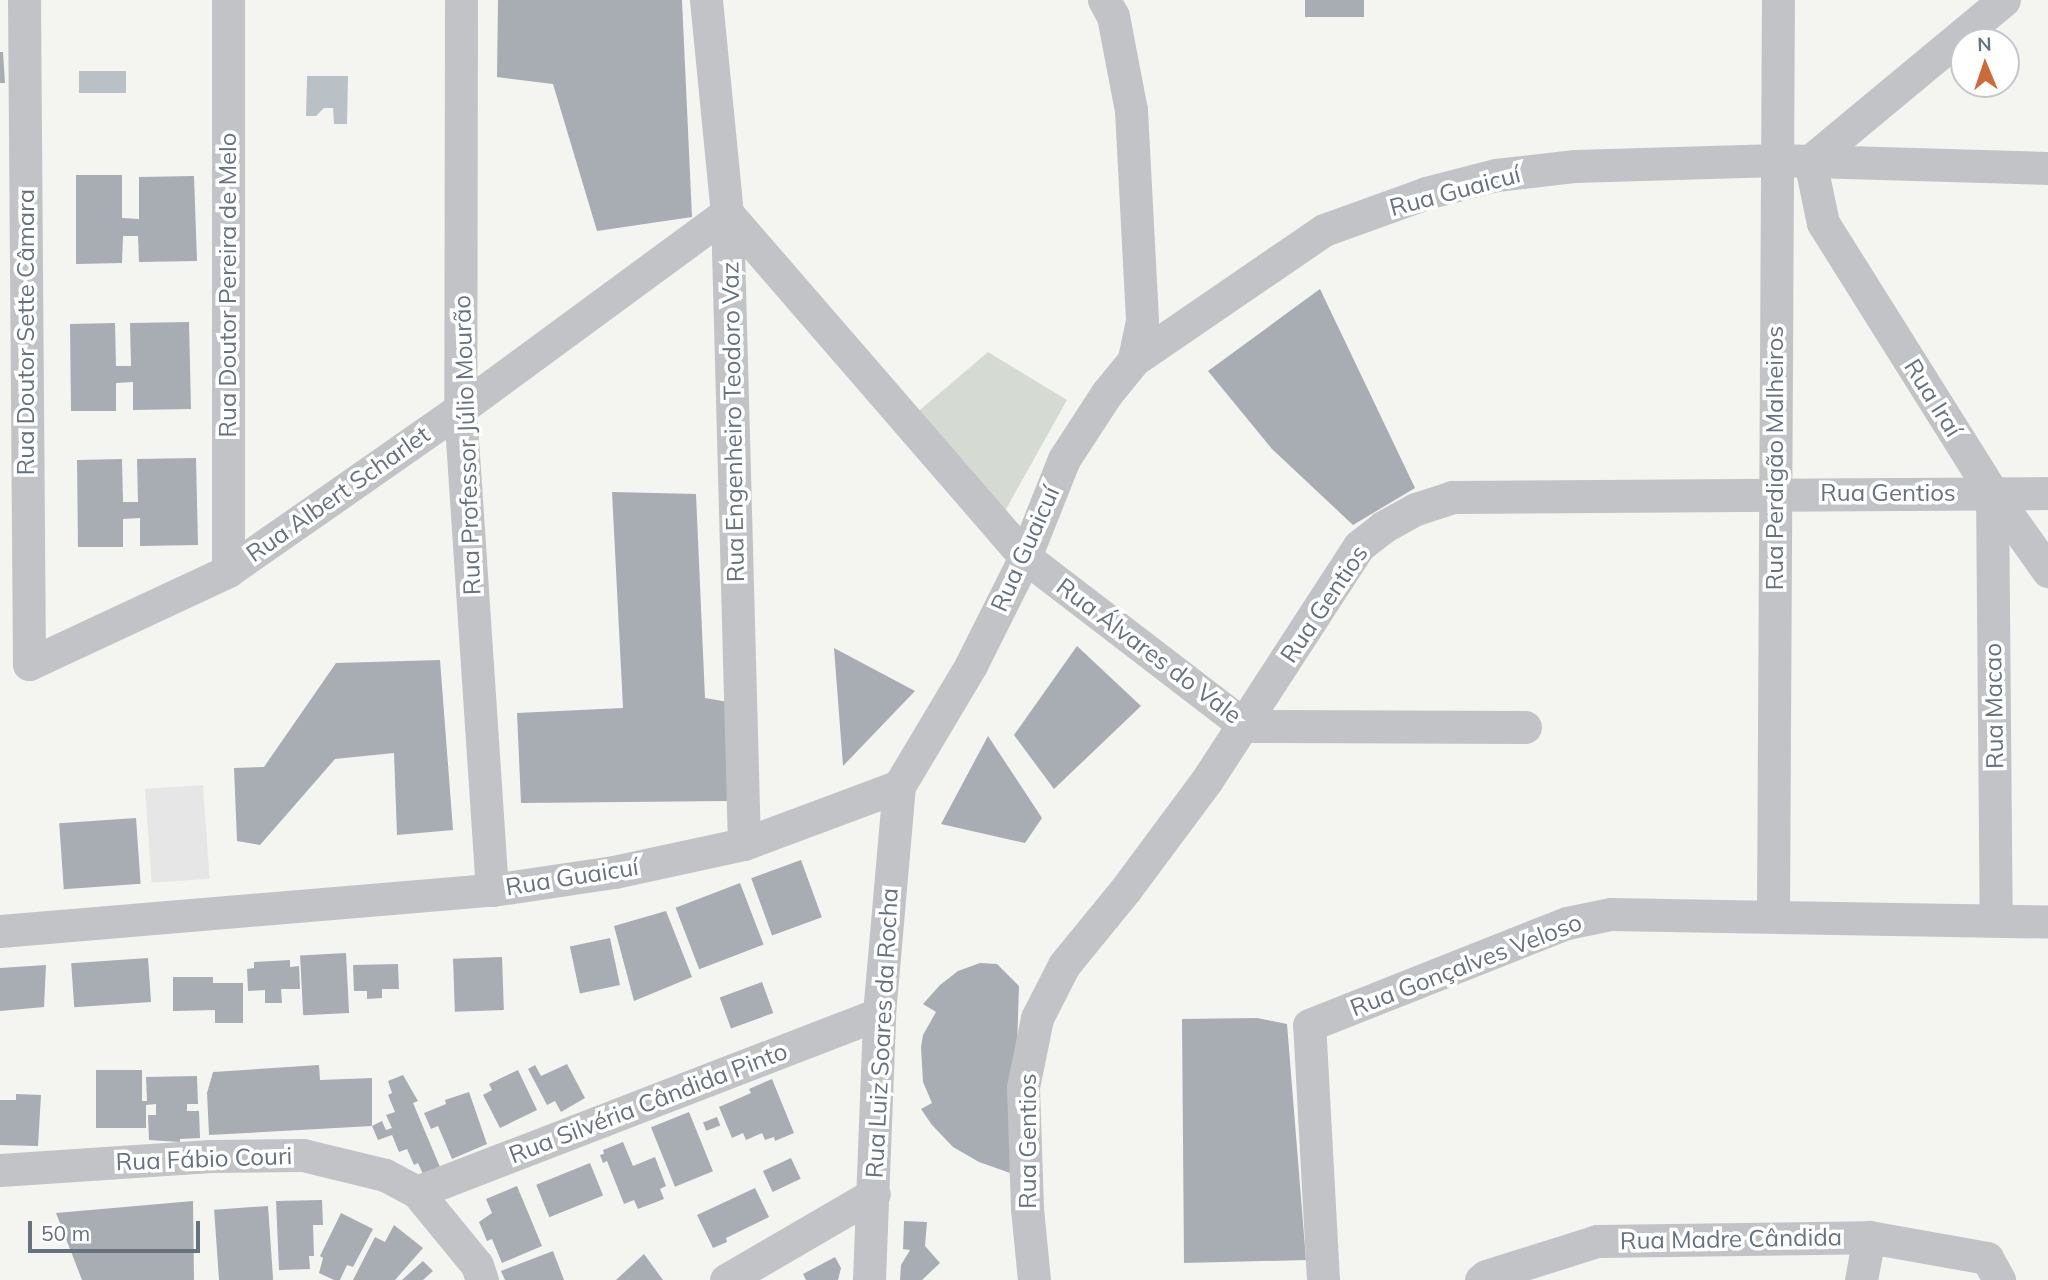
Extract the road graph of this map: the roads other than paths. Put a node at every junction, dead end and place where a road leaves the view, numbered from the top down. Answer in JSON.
{"nodes":[{"id":1,"x":24,"y":0,"type":"edge"},
{"id":2,"x":228,"y":0,"type":"edge"},
{"id":3,"x":461,"y":0,"type":"edge"},
{"id":4,"x":706,"y":0,"type":"edge"},
{"id":5,"x":1104,"y":0,"type":"edge"},
{"id":6,"x":1778,"y":0,"type":"edge"},
{"id":7,"x":2004,"y":0,"type":"edge"},
{"id":8,"x":1777,"y":160,"type":"junction"},
{"id":9,"x":1810,"y":161,"type":"junction"},
{"id":10,"x":2048,"y":169,"type":"edge"},
{"id":11,"x":727,"y":213,"type":"junction"},
{"id":12,"x":1134,"y":360,"type":"junction"},
{"id":13,"x":460,"y":409,"type":"junction"},
{"id":14,"x":1963,"y":446,"type":"junction"},
{"id":15,"x":1992,"y":492,"type":"junction"},
{"id":16,"x":1928,"y":493,"type":"junction"},
{"id":17,"x":2048,"y":493,"type":"edge"},
{"id":18,"x":1774,"y":494,"type":"junction"},
{"id":19,"x":1025,"y":557,"type":"junction"},
{"id":20,"x":228,"y":571,"type":"junction"},
{"id":21,"x":2048,"y":571,"type":"edge"},
{"id":22,"x":29,"y":664,"type":"joint"},
{"id":23,"x":1245,"y":726,"type":"junction"},
{"id":24,"x":1525,"y":727,"type":"dead end"},
{"id":25,"x":899,"y":786,"type":"junction"},
{"id":26,"x":744,"y":844,"type":"junction"},
{"id":27,"x":492,"y":890,"type":"junction"},
{"id":28,"x":1773,"y":916,"type":"junction"},
{"id":29,"x":1996,"y":920,"type":"junction"},
{"id":30,"x":2048,"y":922,"type":"edge"},
{"id":31,"x":0,"y":931,"type":"edge"},
{"id":32,"x":879,"y":1014,"type":"junction"},
{"id":33,"x":0,"y":1170,"type":"edge"},
{"id":34,"x":417,"y":1192,"type":"junction"},
{"id":35,"x":874,"y":1194,"type":"junction"},
{"id":36,"x":1869,"y":1237,"type":"junction"},
{"id":37,"x":1993,"y":1269,"type":"edge"},
{"id":38,"x":482,"y":1280,"type":"edge"},
{"id":39,"x":726,"y":1280,"type":"edge"},
{"id":40,"x":869,"y":1280,"type":"edge"},
{"id":41,"x":1034,"y":1280,"type":"edge"},
{"id":42,"x":1323,"y":1280,"type":"edge"},
{"id":43,"x":1481,"y":1280,"type":"edge"},
{"id":44,"x":1861,"y":1280,"type":"edge"}],
"edges":[{"from":1,"to":22,"type":"street","name":"Rua Doutor Sette Câmara"},
{"from":2,"to":20,"type":"street","name":"Rua Doutor Pereira de Melo"},
{"from":3,"to":13,"type":"street","name":"Rua Professor Júlio Mourão"},
{"from":4,"to":11,"type":"street","name":"Rua Engenheiro Teodoro Vaz"},
{"from":5,"to":12,"type":"street"},
{"from":6,"to":8,"type":"street","name":"Rua Perdigão Malheiros"},
{"from":7,"to":9,"type":"street"},
{"from":8,"to":9,"type":"street","name":"Rua Guaicuí"},
{"from":8,"to":12,"type":"street","name":"Rua Guaicuí"},
{"from":8,"to":18,"type":"street","name":"Rua Perdigão Malheiros"},
{"from":9,"to":10,"type":"street","name":"Rua Guaicuí"},
{"from":9,"to":14,"type":"street","name":"Rua Iraí"},
{"from":11,"to":13,"type":"street","name":"Rua Albert Scharlet"},
{"from":11,"to":19,"type":"street","name":"Rua Álvares do Vale"},
{"from":11,"to":26,"type":"street","name":"Rua Engenheiro Teodoro Vaz"},
{"from":12,"to":19,"type":"street","name":"Rua Guaicuí"},
{"from":13,"to":20,"type":"street","name":"Rua Albert Scharlet"},
{"from":13,"to":27,"type":"street","name":"Rua Professor Júlio Mourão"},
{"from":14,"to":15,"type":"street","name":"Rua Iraí"},
{"from":14,"to":16,"type":"street"},
{"from":15,"to":16,"type":"street","name":"Rua Gentios"},
{"from":15,"to":17,"type":"street","name":"Rua Gentios"},
{"from":15,"to":21,"type":"street","name":"Rua Iraí"},
{"from":15,"to":29,"type":"street","name":"Rua Macao"},
{"from":16,"to":18,"type":"street","name":"Rua Gentios"},
{"from":18,"to":23,"type":"street","name":"Rua Gentios"},
{"from":18,"to":28,"type":"street","name":"Rua Perdigão Malheiros"},
{"from":19,"to":23,"type":"street","name":"Rua Álvares do Vale"},
{"from":19,"to":25,"type":"street","name":"Rua Guaicuí"},
{"from":20,"to":22,"type":"street","name":"Rua Albert Scharlet"},
{"from":23,"to":24,"type":"street","name":"Rua Álvares do Vale"},
{"from":23,"to":41,"type":"street","name":"Rua Gentios"},
{"from":25,"to":26,"type":"street","name":"Rua Guaicuí"},
{"from":25,"to":32,"type":"street","name":"Rua Luiz Soares da Rocha"},
{"from":26,"to":27,"type":"street","name":"Rua Guaicuí"},
{"from":27,"to":31,"type":"street","name":"Rua Guaicuí"},
{"from":28,"to":29,"type":"street","name":"Rua Gonçalves Veloso"},
{"from":28,"to":42,"type":"street","name":"Rua Gonçalves Veloso"},
{"from":29,"to":30,"type":"street","name":"Rua Gonçalves Veloso"},
{"from":32,"to":34,"type":"street","name":"Rua Silvéria Cândida Pinto"},
{"from":32,"to":35,"type":"street","name":"Rua Luiz Soares da Rocha"},
{"from":33,"to":34,"type":"street","name":"Rua Fábio Couri"},
{"from":34,"to":38,"type":"street","name":"Rua Fábio Couri"},
{"from":35,"to":39,"type":"street"},
{"from":35,"to":40,"type":"street","name":"Rua Luiz Soares da Rocha"},
{"from":36,"to":37,"type":"street","name":"Rua Madre Cândida"},
{"from":36,"to":43,"type":"street","name":"Rua Madre Cândida"},
{"from":36,"to":44,"type":"street"}]}
